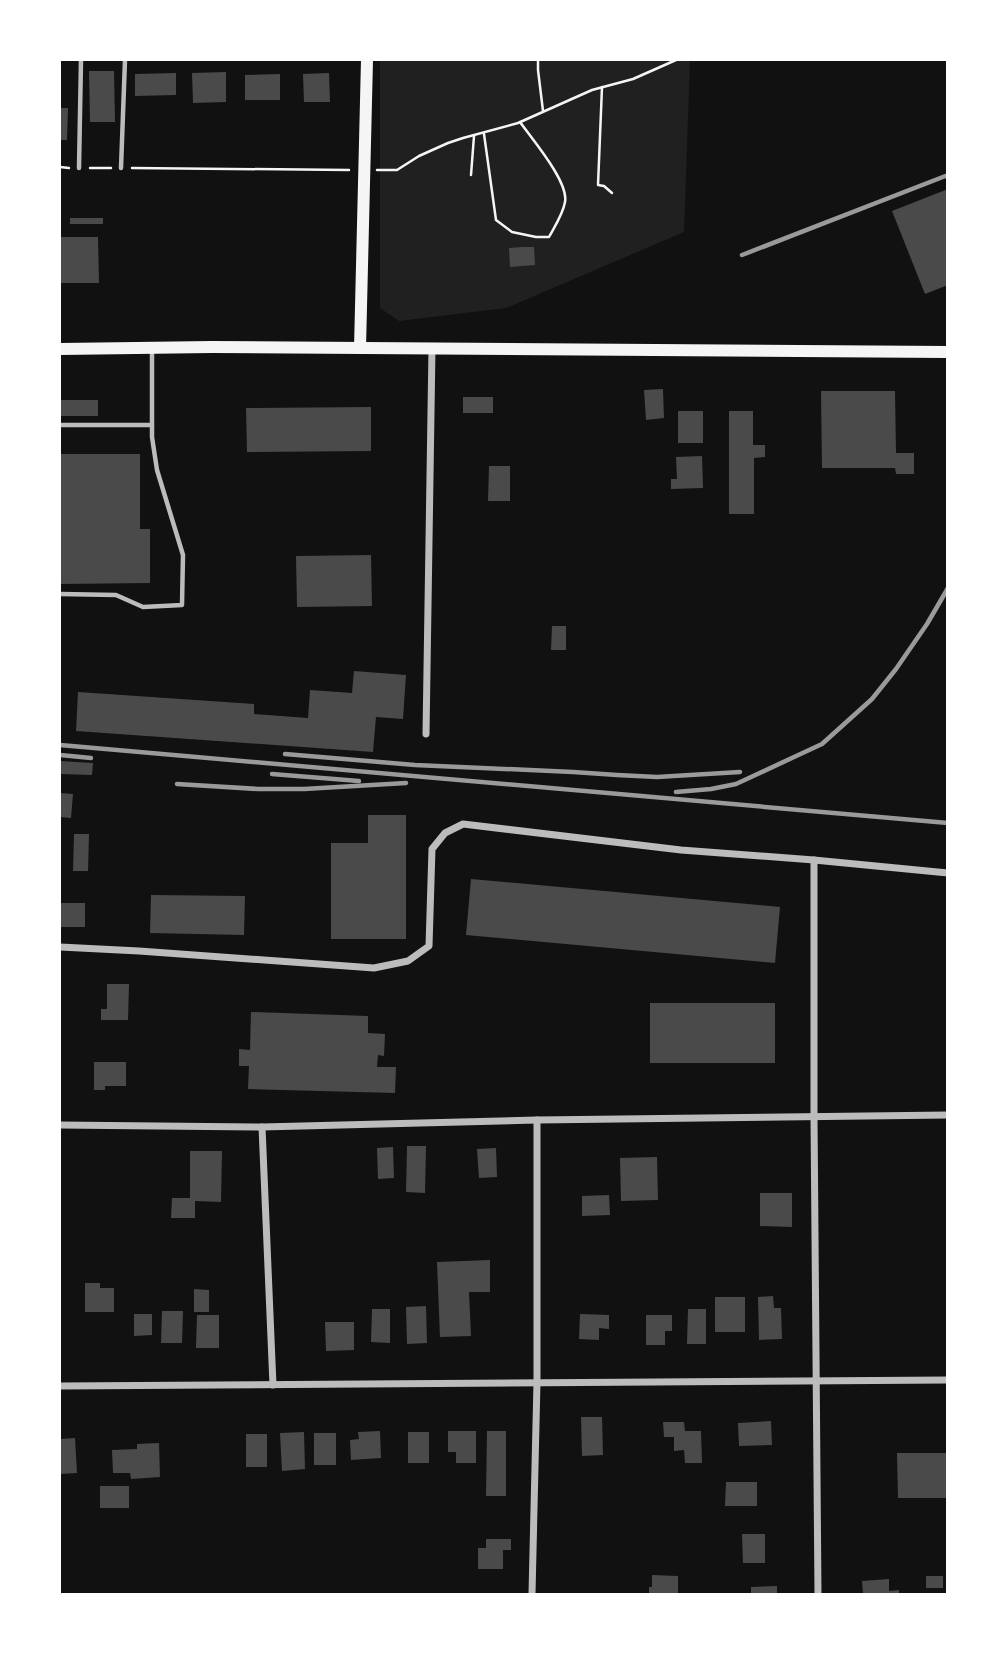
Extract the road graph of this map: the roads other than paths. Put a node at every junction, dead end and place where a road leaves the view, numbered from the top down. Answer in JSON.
{"nodes":[{"id":1,"x":81,"y":60,"type":"edge"},
{"id":2,"x":125,"y":60,"type":"edge"},
{"id":3,"x":367,"y":60,"type":"edge"},
{"id":4,"x":79,"y":168,"type":"road end"},
{"id":5,"x":121,"y":168,"type":"road end"},
{"id":6,"x":152,"y":348,"type":"junction"},
{"id":7,"x":360,"y":348,"type":"junction"},
{"id":8,"x":432,"y":348,"type":"junction"},
{"id":9,"x":60,"y":349,"type":"edge"},
{"id":10,"x":947,"y":352,"type":"edge"},
{"id":11,"x":60,"y":425,"type":"edge"},
{"id":12,"x":152,"y":425,"type":"junction"},
{"id":13,"x":60,"y":594,"type":"edge"},
{"id":14,"x":426,"y":734,"type":"dead end"},
{"id":15,"x":814,"y":860,"type":"junction"},
{"id":16,"x":947,"y":873,"type":"edge"},
{"id":17,"x":60,"y":947,"type":"edge"},
{"id":18,"x":947,"y":1115,"type":"edge"},
{"id":19,"x":814,"y":1116,"type":"junction"},
{"id":20,"x":537,"y":1120,"type":"junction"},
{"id":21,"x":60,"y":1125,"type":"edge"},
{"id":22,"x":262,"y":1127,"type":"junction"},
{"id":23,"x":817,"y":1380,"type":"junction"},
{"id":24,"x":947,"y":1380,"type":"edge"},
{"id":25,"x":537,"y":1382,"type":"junction"},
{"id":26,"x":273,"y":1385,"type":"junction"},
{"id":27,"x":60,"y":1386,"type":"edge"},
{"id":28,"x":532,"y":1594,"type":"edge"},
{"id":29,"x":818,"y":1594,"type":"edge"}],
"edges":[{"from":1,"to":4,"type":"lane"},
{"from":2,"to":5,"type":"lane"},
{"from":3,"to":7,"type":"main road"},
{"from":6,"to":7,"type":"main road"},
{"from":6,"to":9,"type":"main road"},
{"from":6,"to":12,"type":"lane"},
{"from":7,"to":8,"type":"main road"},
{"from":8,"to":10,"type":"main road"},
{"from":8,"to":14,"type":"street"},
{"from":11,"to":12,"type":"lane"},
{"from":12,"to":13,"type":"lane"},
{"from":15,"to":16,"type":"street"},
{"from":15,"to":17,"type":"street"},
{"from":15,"to":19,"type":"street"},
{"from":18,"to":19,"type":"street"},
{"from":19,"to":20,"type":"street"},
{"from":19,"to":23,"type":"street"},
{"from":20,"to":22,"type":"street"},
{"from":20,"to":25,"type":"street"},
{"from":21,"to":22,"type":"street"},
{"from":22,"to":26,"type":"street"},
{"from":23,"to":24,"type":"street"},
{"from":23,"to":25,"type":"street"},
{"from":23,"to":29,"type":"street"},
{"from":25,"to":26,"type":"street"},
{"from":25,"to":28,"type":"street"},
{"from":26,"to":27,"type":"street"}]}
